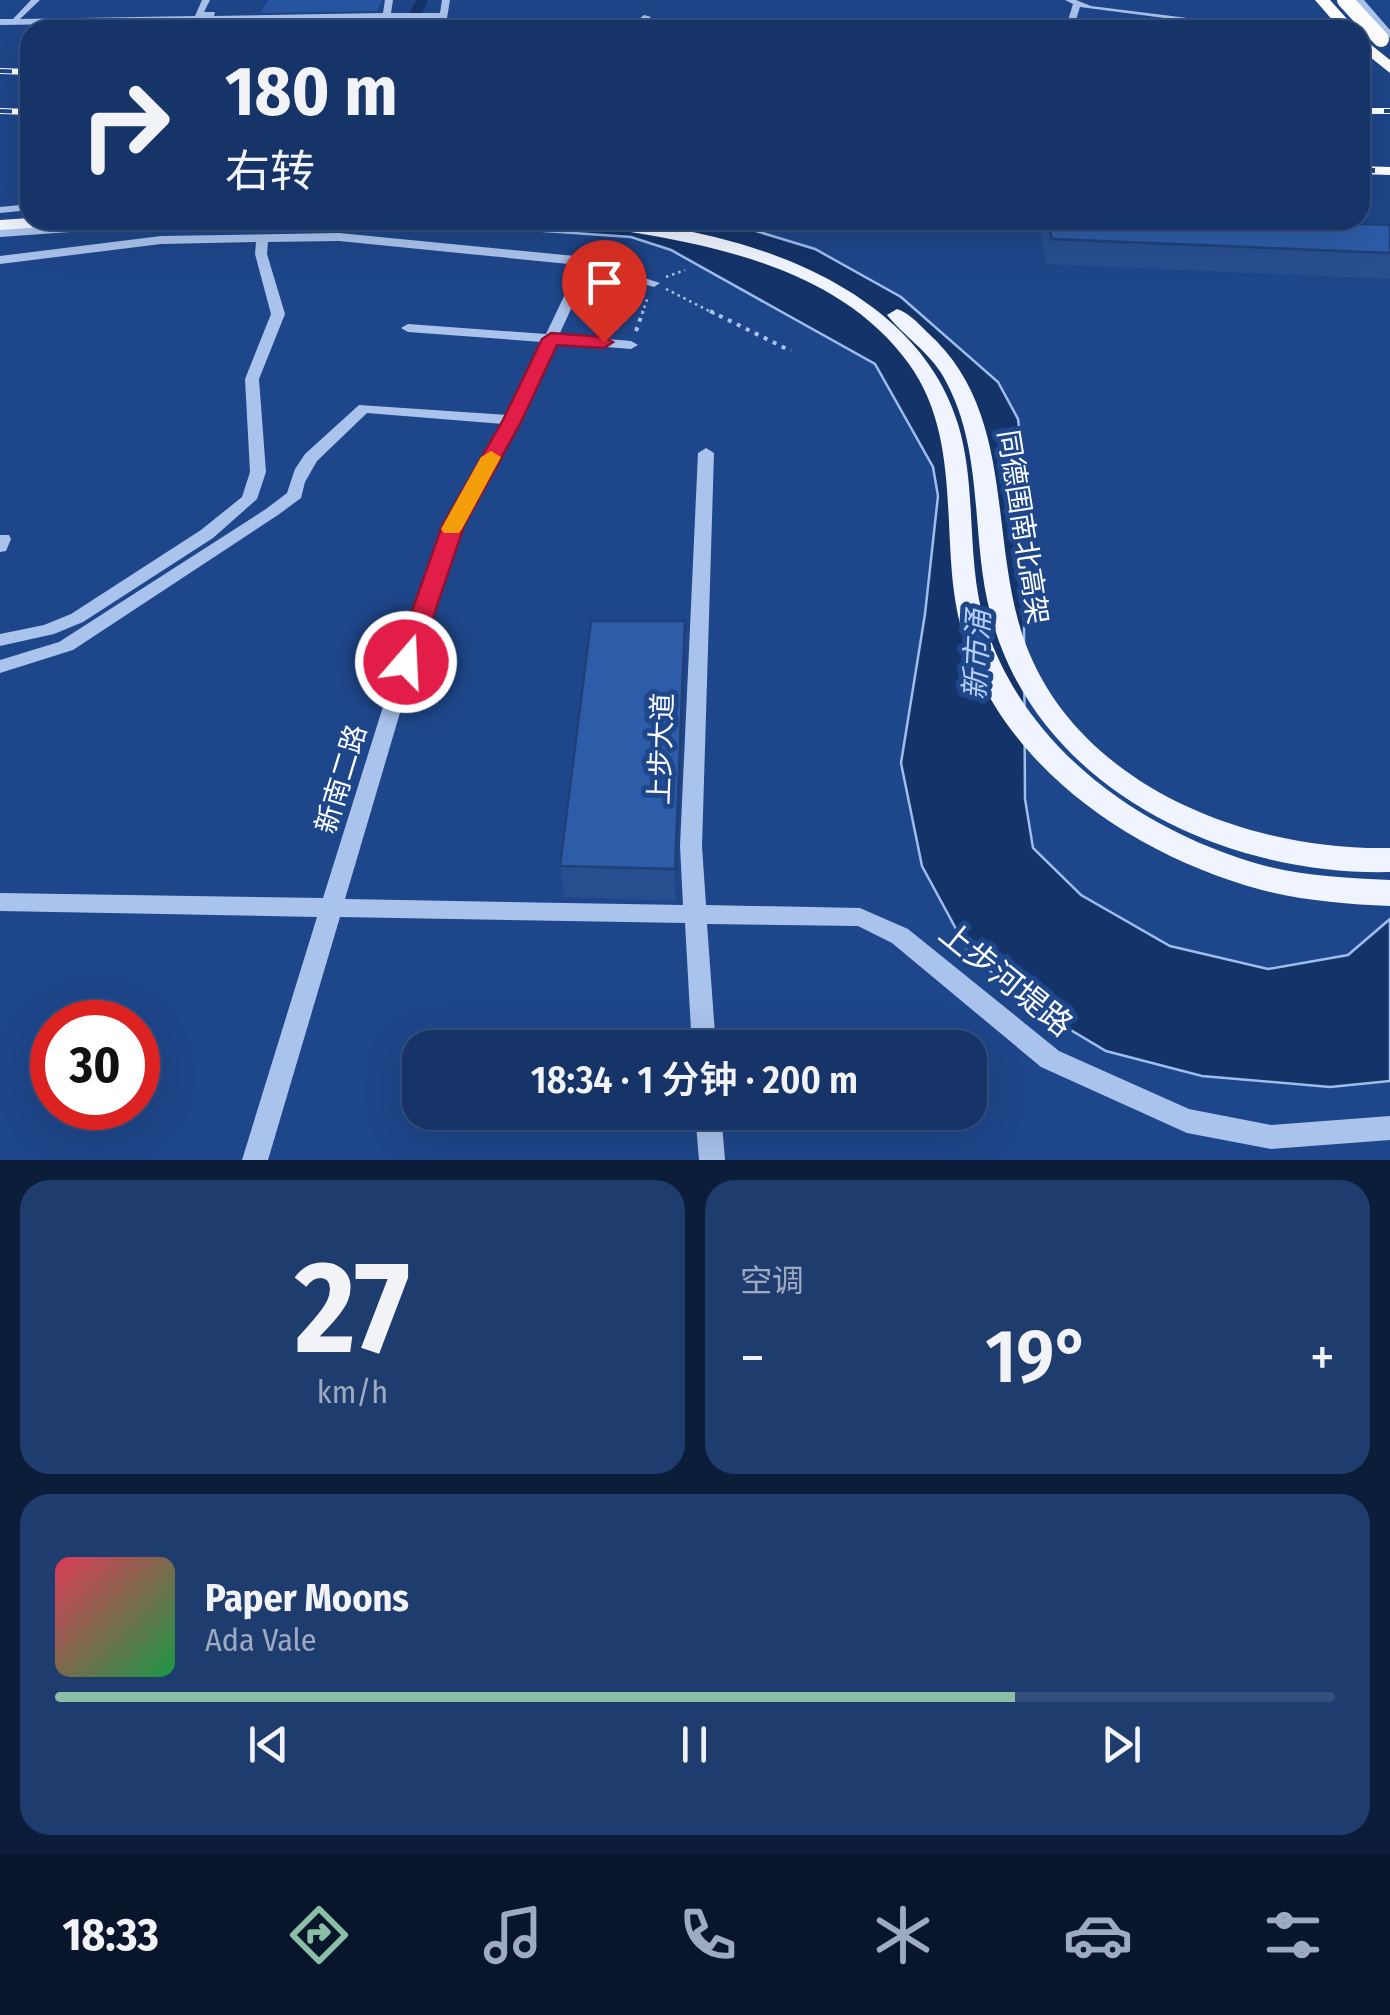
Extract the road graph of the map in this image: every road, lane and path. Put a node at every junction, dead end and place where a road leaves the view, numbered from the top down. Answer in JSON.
{"nodes":[{"id":1,"x":36,"y":0,"type":"edge"},
{"id":2,"x":206,"y":0,"type":"edge"},
{"id":3,"x":266,"y":0,"type":"edge"},
{"id":4,"x":389,"y":0,"type":"edge"},
{"id":5,"x":446,"y":0,"type":"edge"},
{"id":6,"x":1322,"y":0,"type":"edge"},
{"id":7,"x":1344,"y":0,"type":"edge"},
{"id":8,"x":1359,"y":0,"type":"edge"},
{"id":9,"x":1073,"y":3,"type":"edge"},
{"id":10,"x":444,"y":15,"type":"junction"},
{"id":11,"x":386,"y":16,"type":"junction"},
{"id":12,"x":647,"y":17,"type":"dead end"},
{"id":13,"x":16,"y":18,"type":"dead end"},
{"id":14,"x":129,"y":20,"type":"edge"},
{"id":15,"x":384,"y":20,"type":"edge"},
{"id":16,"x":443,"y":20,"type":"edge"},
{"id":17,"x":643,"y":20,"type":"edge"},
{"id":18,"x":1203,"y":20,"type":"edge"},
{"id":19,"x":1340,"y":20,"type":"edge"},
{"id":20,"x":1364,"y":20,"type":"edge"},
{"id":21,"x":1370,"y":27,"type":"edge"},
{"id":22,"x":1390,"y":37,"type":"edge"},
{"id":23,"x":1390,"y":47,"type":"edge"},
{"id":24,"x":1370,"y":49,"type":"edge"},
{"id":25,"x":1390,"y":68,"type":"edge"},
{"id":26,"x":640,"y":230,"type":"edge"},
{"id":27,"x":691,"y":230,"type":"edge"},
{"id":28,"x":262,"y":239,"type":"junction"},
{"id":29,"x":0,"y":260,"type":"edge"},
{"id":30,"x":586,"y":263,"type":"junction"},
{"id":31,"x":685,"y":270,"type":"dead end"},
{"id":32,"x":654,"y":283,"type":"junction"},
{"id":33,"x":408,"y":328,"type":"dead end"},
{"id":34,"x":551,"y":339,"type":"junction"},
{"id":35,"x":631,"y":344,"type":"joint"},
{"id":36,"x":791,"y":351,"type":"dead end"},
{"id":37,"x":512,"y":420,"type":"junction"},
{"id":38,"x":706,"y":453,"type":"dead end"},
{"id":39,"x":0,"y":640,"type":"edge"},
{"id":40,"x":0,"y":667,"type":"edge"},
{"id":41,"x":1390,"y":860,"type":"edge"},
{"id":42,"x":1390,"y":893,"type":"edge"},
{"id":43,"x":0,"y":902,"type":"edge"},
{"id":44,"x":330,"y":909,"type":"junction"},
{"id":45,"x":696,"y":914,"type":"junction"},
{"id":46,"x":703,"y":1030,"type":"edge"},
{"id":47,"x":1390,"y":1128,"type":"edge"},
{"id":48,"x":710,"y":1130,"type":"edge"},
{"id":49,"x":255,"y":1160,"type":"edge"},
{"id":50,"x":712,"y":1160,"type":"edge"}],
"edges":[{"from":1,"to":13,"type":"street"},
{"from":2,"to":3,"type":"street"},
{"from":4,"to":11,"type":"street"},
{"from":5,"to":10,"type":"street"},
{"from":6,"to":19,"type":"highway"},
{"from":7,"to":20,"type":"highway","bridge":true},
{"from":8,"to":22,"type":"street"},
{"from":9,"to":18,"type":"street"},
{"from":10,"to":11,"type":"street"},
{"from":10,"to":16,"type":"street"},
{"from":11,"to":14,"type":"street"},
{"from":11,"to":15,"type":"street"},
{"from":12,"to":17,"type":"street"},
{"from":21,"to":23,"type":"highway","bridge":true},
{"from":24,"to":25,"type":"highway"},
{"from":26,"to":42,"type":"main road","name":"同德围南北高架"},
{"from":27,"to":41,"type":"main road","name":"同德围南北高架"},
{"from":28,"to":29,"type":"street"},
{"from":28,"to":30,"type":"street"},
{"from":28,"to":39,"type":"street"},
{"from":30,"to":32,"type":"street"},
{"from":30,"to":34,"type":"street","name":"新南二路"},
{"from":31,"to":32,"type":"path"},
{"from":32,"to":35,"type":"path"},
{"from":32,"to":36,"type":"path"},
{"from":33,"to":34,"type":"street"},
{"from":34,"to":35,"type":"street"},
{"from":34,"to":37,"type":"street","name":"新南二路"},
{"from":37,"to":40,"type":"street"},
{"from":37,"to":44,"type":"street","name":"新南二路"},
{"from":38,"to":45,"type":"street","name":"上步大道"},
{"from":43,"to":44,"type":"street","name":"上步河堤路"},
{"from":44,"to":45,"type":"street","name":"上步河堤路"},
{"from":44,"to":49,"type":"street","name":"新南二路"},
{"from":45,"to":46,"type":"street","name":"上步大道"},
{"from":45,"to":47,"type":"street","name":"上步河堤路"},
{"from":48,"to":50,"type":"street"}]}
